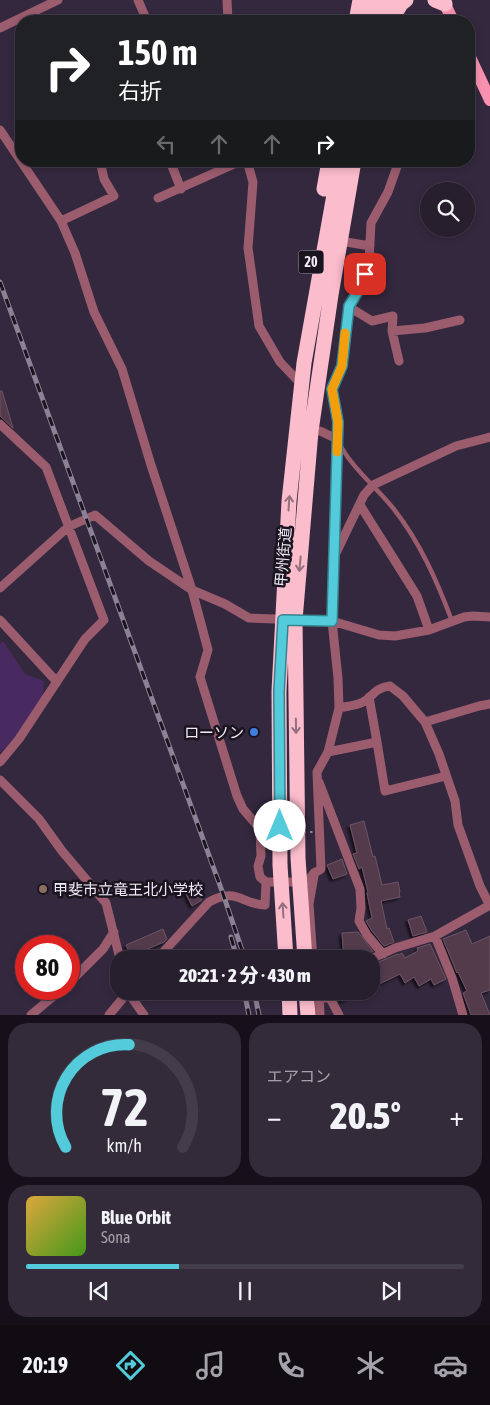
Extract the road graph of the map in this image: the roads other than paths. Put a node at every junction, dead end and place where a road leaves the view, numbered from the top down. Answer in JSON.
{"nodes":[{"id":1,"x":56,"y":0,"type":"edge"},
{"id":2,"x":138,"y":0,"type":"edge"},
{"id":3,"x":227,"y":0,"type":"edge"},
{"id":4,"x":360,"y":0,"type":"edge"},
{"id":5,"x":373,"y":0,"type":"edge"},
{"id":6,"x":388,"y":0,"type":"edge"},
{"id":7,"x":406,"y":0,"type":"edge"},
{"id":8,"x":441,"y":1,"type":"edge"},
{"id":9,"x":392,"y":14,"type":"edge"},
{"id":10,"x":24,"y":15,"type":"edge"},
{"id":11,"x":144,"y":15,"type":"edge"},
{"id":12,"x":228,"y":15,"type":"edge"},
{"id":13,"x":357,"y":15,"type":"edge"},
{"id":14,"x":369,"y":15,"type":"edge"},
{"id":15,"x":449,"y":15,"type":"edge"},
{"id":16,"x":15,"y":19,"type":"edge"},
{"id":17,"x":1,"y":26,"type":"edge"},
{"id":18,"x":475,"y":68,"type":"edge"},
{"id":19,"x":490,"y":100,"type":"edge"},
{"id":20,"x":0,"y":130,"type":"edge"},
{"id":21,"x":15,"y":152,"type":"edge"},
{"id":22,"x":25,"y":167,"type":"edge"},
{"id":23,"x":101,"y":167,"type":"edge"},
{"id":24,"x":172,"y":167,"type":"edge"},
{"id":25,"x":228,"y":167,"type":"edge"},
{"id":26,"x":249,"y":167,"type":"edge"},
{"id":27,"x":328,"y":167,"type":"edge"},
{"id":28,"x":341,"y":167,"type":"edge"},
{"id":29,"x":351,"y":167,"type":"edge"},
{"id":30,"x":363,"y":167,"type":"edge"},
{"id":31,"x":397,"y":167,"type":"edge"},
{"id":32,"x":343,"y":180,"type":"junction"},
{"id":33,"x":181,"y":188,"type":"junction"},
{"id":34,"x":158,"y":198,"type":"dead end"},
{"id":35,"x":62,"y":221,"type":"junction"},
{"id":36,"x":346,"y":242,"type":"junction"},
{"id":37,"x":370,"y":246,"type":"junction"},
{"id":38,"x":349,"y":306,"type":"junction"},
{"id":39,"x":460,"y":320,"type":"dead end"},
{"id":40,"x":392,"y":331,"type":"junction"},
{"id":41,"x":399,"y":361,"type":"dead end"},
{"id":42,"x":304,"y":363,"type":"junction"},
{"id":43,"x":302,"y":384,"type":"junction"},
{"id":44,"x":316,"y":394,"type":"junction"},
{"id":45,"x":0,"y":424,"type":"edge"},
{"id":46,"x":311,"y":431,"type":"junction"},
{"id":47,"x":490,"y":437,"type":"edge"},
{"id":48,"x":337,"y":440,"type":"junction"},
{"id":49,"x":374,"y":485,"type":"junction"},
{"id":50,"x":360,"y":505,"type":"junction"},
{"id":51,"x":68,"y":527,"type":"junction"},
{"id":52,"x":335,"y":557,"type":"junction"},
{"id":53,"x":0,"y":588,"type":"edge"},
{"id":54,"x":192,"y":590,"type":"junction"},
{"id":55,"x":490,"y":617,"type":"edge"},
{"id":56,"x":0,"y":620,"type":"edge"},
{"id":57,"x":289,"y":620,"type":"junction"},
{"id":58,"x":332,"y":621,"type":"junction"},
{"id":59,"x":452,"y":621,"type":"junction"},
{"id":60,"x":429,"y":630,"type":"junction"},
{"id":61,"x":57,"y":682,"type":"junction"},
{"id":62,"x":369,"y":697,"type":"junction"},
{"id":63,"x":490,"y":704,"type":"edge"},
{"id":64,"x":339,"y":708,"type":"junction"},
{"id":65,"x":426,"y":722,"type":"junction"},
{"id":66,"x":377,"y":742,"type":"junction"},
{"id":67,"x":328,"y":752,"type":"junction"},
{"id":68,"x":0,"y":762,"type":"edge"},
{"id":69,"x":316,"y":775,"type":"junction"},
{"id":70,"x":446,"y":776,"type":"junction"},
{"id":71,"x":0,"y":780,"type":"edge"},
{"id":72,"x":314,"y":873,"type":"junction"},
{"id":73,"x":266,"y":882,"type":"junction"},
{"id":74,"x":301,"y":882,"type":"junction"},
{"id":75,"x":281,"y":883,"type":"junction"},
{"id":76,"x":490,"y":906,"type":"edge"},
{"id":77,"x":114,"y":932,"type":"junction"},
{"id":78,"x":435,"y":936,"type":"junction"},
{"id":79,"x":118,"y":950,"type":"edge"},
{"id":80,"x":166,"y":950,"type":"edge"},
{"id":81,"x":285,"y":950,"type":"edge"},
{"id":82,"x":305,"y":950,"type":"edge"},
{"id":83,"x":312,"y":950,"type":"edge"},
{"id":84,"x":382,"y":954,"type":"joint"},
{"id":85,"x":80,"y":972,"type":"edge"},
{"id":86,"x":49,"y":1000,"type":"edge"},
{"id":87,"x":121,"y":1000,"type":"edge"},
{"id":88,"x":134,"y":1000,"type":"edge"},
{"id":89,"x":289,"y":1000,"type":"edge"},
{"id":90,"x":313,"y":1000,"type":"edge"},
{"id":91,"x":317,"y":1000,"type":"edge"},
{"id":92,"x":331,"y":1000,"type":"edge"},
{"id":93,"x":31,"y":1015,"type":"edge"},
{"id":94,"x":109,"y":1015,"type":"edge"},
{"id":95,"x":144,"y":1015,"type":"edge"},
{"id":96,"x":290,"y":1015,"type":"edge"},
{"id":97,"x":308,"y":1015,"type":"edge"},
{"id":98,"x":320,"y":1015,"type":"edge"},
{"id":99,"x":339,"y":1015,"type":"edge"},
{"id":100,"x":462,"y":1015,"type":"edge"}],
"edges":[{"from":1,"to":10,"type":"street"},
{"from":2,"to":11,"type":"street"},
{"from":3,"to":12,"type":"street"},
{"from":4,"to":13,"type":"highway"},
{"from":5,"to":14,"type":"highway"},
{"from":6,"to":9,"type":"highway"},
{"from":7,"to":9,"type":"highway"},
{"from":8,"to":15,"type":"main road"},
{"from":16,"to":17,"type":"street"},
{"from":18,"to":19,"type":"main road"},
{"from":20,"to":21,"type":"street"},
{"from":22,"to":35,"type":"street"},
{"from":23,"to":35,"type":"street"},
{"from":24,"to":33,"type":"street"},
{"from":25,"to":33,"type":"street"},
{"from":26,"to":43,"type":"street"},
{"from":27,"to":42,"type":"highway","name":"甲州街道","number":"20"},
{"from":28,"to":32,"type":"highway","name":"甲州街道","number":"20"},
{"from":29,"to":32,"type":"highway","name":"甲州街道","number":"20"},
{"from":30,"to":36,"type":"highway","number":"20"},
{"from":31,"to":37,"type":"street"},
{"from":32,"to":42,"type":"highway","name":"甲州街道","number":"20"},
{"from":32,"to":44,"type":"highway","name":"甲州街道","number":"20"},
{"from":33,"to":34,"type":"street"},
{"from":35,"to":54,"type":"street"},
{"from":36,"to":37,"type":"street"},
{"from":36,"to":44,"type":"highway","number":"20"},
{"from":37,"to":38,"type":"street"},
{"from":38,"to":40,"type":"street"},
{"from":38,"to":48,"type":"street"},
{"from":39,"to":40,"type":"street"},
{"from":40,"to":41,"type":"street"},
{"from":42,"to":43,"type":"highway","name":"甲州街道","number":"20"},
{"from":57,"to":43,"type":"highway","name":"甲州街道","number":"20","one_way":true},
{"from":44,"to":46,"type":"highway","name":"甲州街道","number":"20"},
{"from":45,"to":51,"type":"street"},
{"from":46,"to":48,"type":"street"},
{"from":46,"to":57,"type":"highway","name":"甲州街道","number":"20","one_way":true},
{"from":47,"to":49,"type":"street"},
{"from":48,"to":49,"type":"lane"},
{"from":48,"to":52,"type":"street"},
{"from":49,"to":50,"type":"street"},
{"from":49,"to":59,"type":"lane"},
{"from":50,"to":52,"type":"street"},
{"from":50,"to":60,"type":"street"},
{"from":51,"to":53,"type":"street"},
{"from":51,"to":54,"type":"street"},
{"from":51,"to":61,"type":"street"},
{"from":52,"to":58,"type":"street"},
{"from":54,"to":57,"type":"street"},
{"from":54,"to":73,"type":"street"},
{"from":55,"to":59,"type":"street"},
{"from":56,"to":61,"type":"street"},
{"from":57,"to":58,"type":"street"},
{"from":57,"to":74,"type":"highway","name":"甲州街道","number":"20","one_way":true},
{"from":57,"to":75,"type":"highway","name":"甲州街道","number":"20"},
{"from":58,"to":60,"type":"street"},
{"from":58,"to":64,"type":"street"},
{"from":59,"to":60,"type":"street"},
{"from":61,"to":68,"type":"street"},
{"from":62,"to":64,"type":"street"},
{"from":62,"to":65,"type":"street"},
{"from":62,"to":66,"type":"street"},
{"from":63,"to":65,"type":"street"},
{"from":64,"to":67,"type":"street"},
{"from":65,"to":70,"type":"street"},
{"from":66,"to":67,"type":"street"},
{"from":66,"to":70,"type":"street"},
{"from":67,"to":69,"type":"street"},
{"from":69,"to":72,"type":"street"},
{"from":69,"to":84,"type":"street"},
{"from":70,"to":76,"type":"street"},
{"from":71,"to":77,"type":"street"},
{"from":72,"to":74,"type":"street"},
{"from":72,"to":83,"type":"street"},
{"from":73,"to":75,"type":"street"},
{"from":73,"to":80,"type":"street"},
{"from":74,"to":75,"type":"street"},
{"from":74,"to":82,"type":"highway","name":"甲州街道","number":"20"},
{"from":81,"to":75,"type":"highway","name":"甲州街道","number":"20","one_way":true},
{"from":76,"to":78,"type":"street"},
{"from":77,"to":79,"type":"street"},
{"from":77,"to":85,"type":"street"},
{"from":78,"to":84,"type":"street"},
{"from":78,"to":100,"type":"street"},
{"from":86,"to":93,"type":"street"},
{"from":87,"to":94,"type":"street"},
{"from":88,"to":95,"type":"street"},
{"from":89,"to":96,"type":"highway"},
{"from":90,"to":97,"type":"highway"},
{"from":91,"to":98,"type":"street"},
{"from":92,"to":99,"type":"street"}]}
